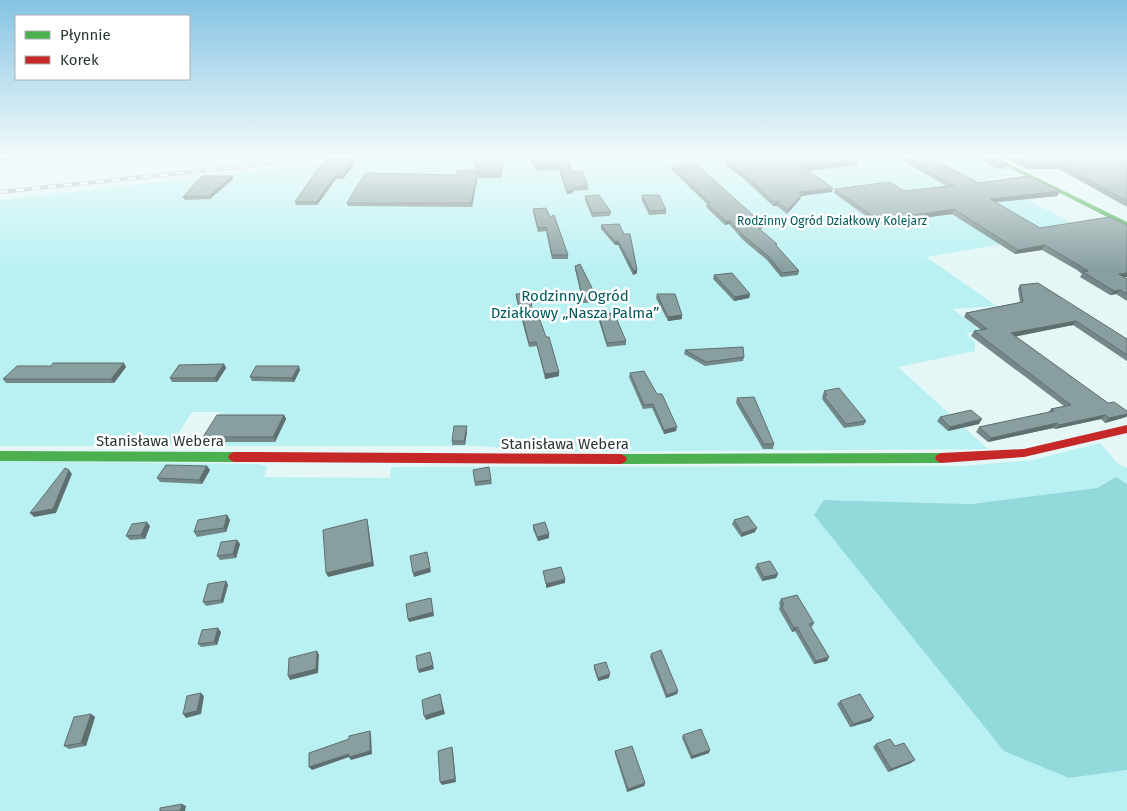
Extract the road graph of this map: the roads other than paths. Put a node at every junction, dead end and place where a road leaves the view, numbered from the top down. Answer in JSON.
{"nodes":[{"id":1,"x":1065,"y":194,"type":"edge"},
{"id":2,"x":1127,"y":225,"type":"edge"},
{"id":3,"x":1127,"y":429,"type":"edge"},
{"id":4,"x":0,"y":456,"type":"edge"}],
"edges":[{"from":1,"to":2,"type":"street"},
{"from":3,"to":4,"type":"street","name":"Stanisława Webera"}]}
